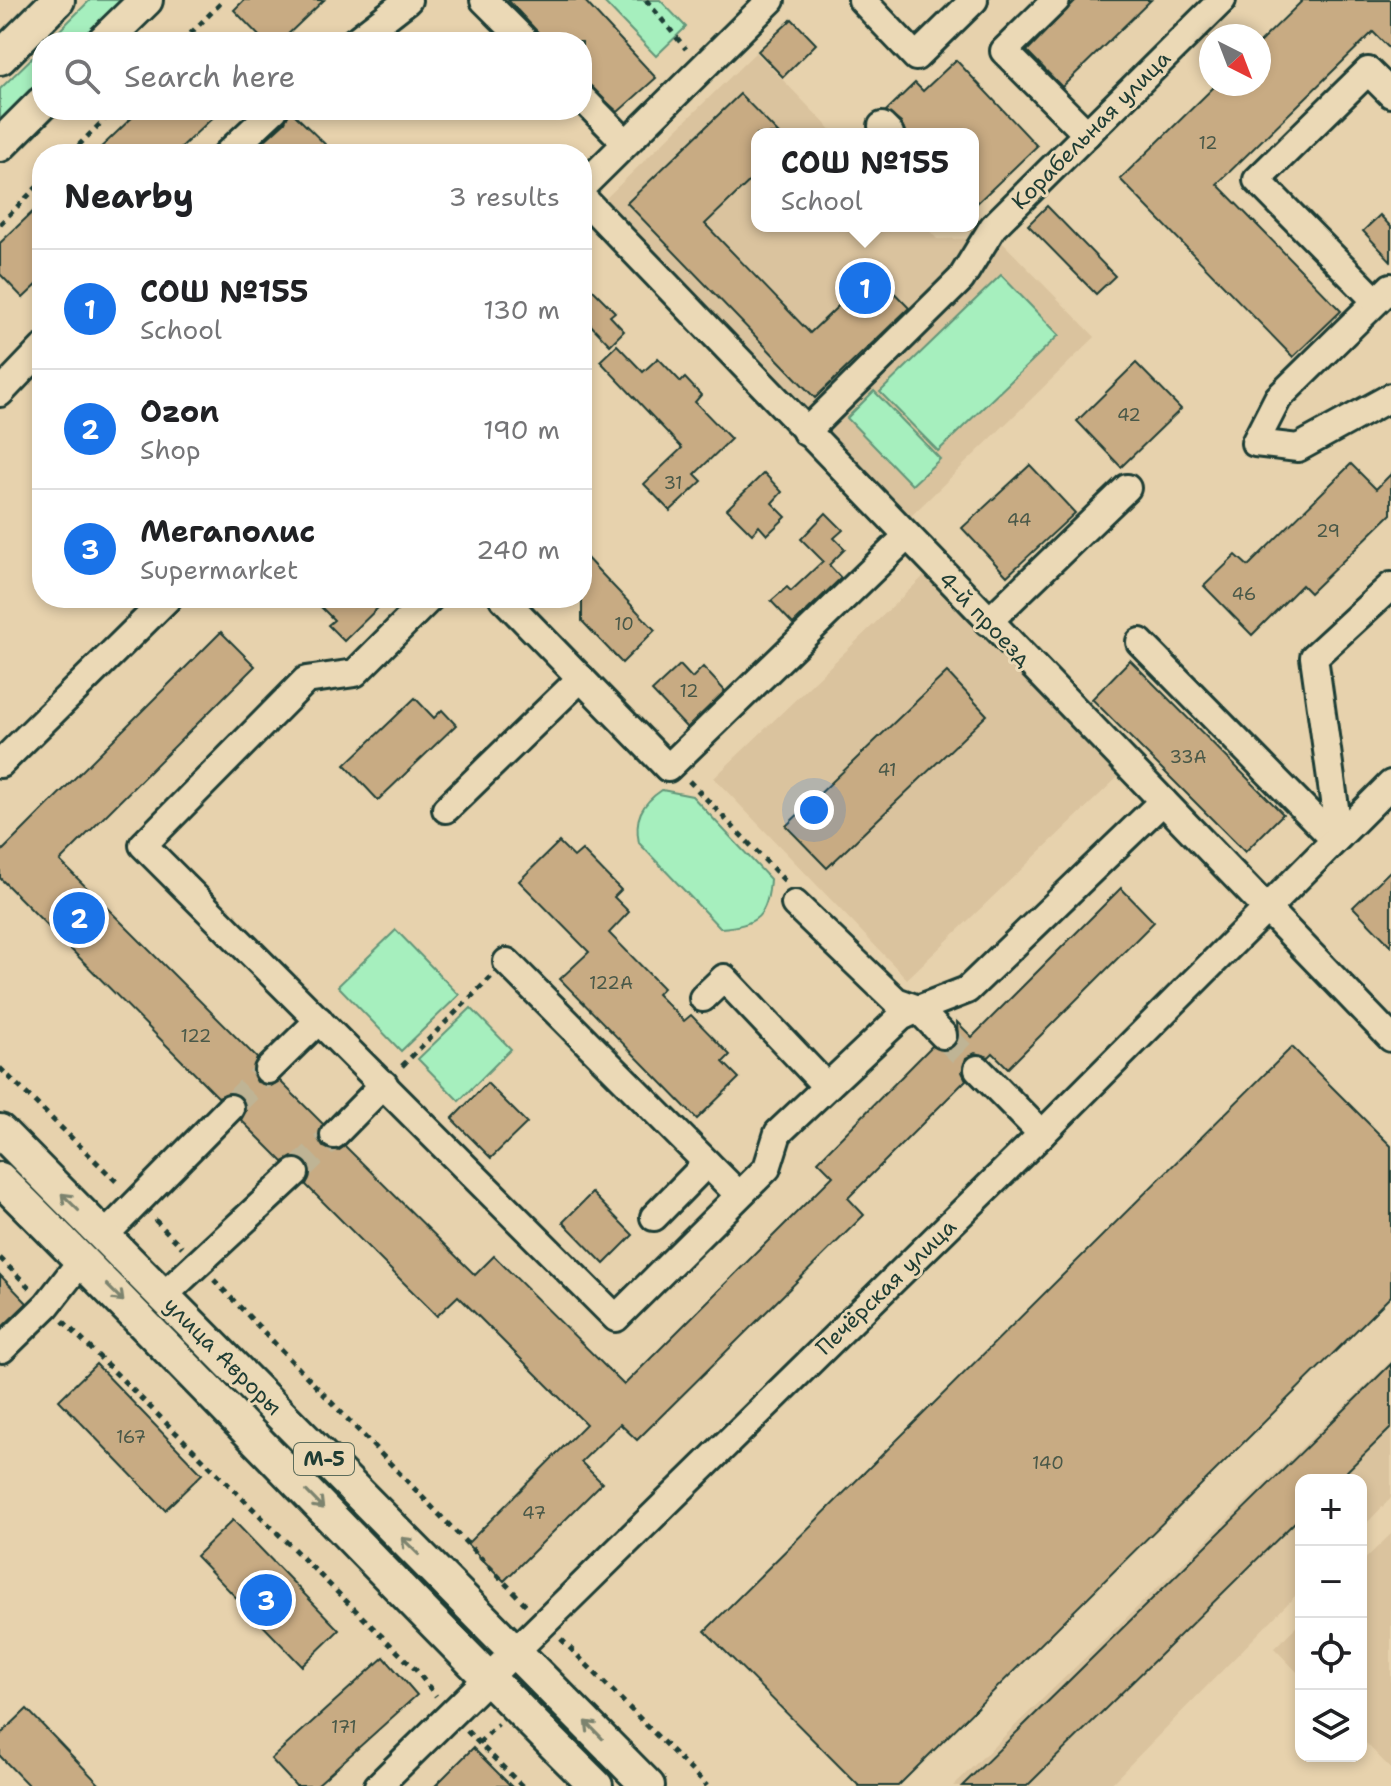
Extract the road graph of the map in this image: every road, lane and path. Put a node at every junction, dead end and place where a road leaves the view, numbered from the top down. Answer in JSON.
{"nodes":[{"id":1,"x":58,"y":0,"type":"edge"},
{"id":2,"x":146,"y":0,"type":"edge"},
{"id":3,"x":224,"y":0,"type":"edge"},
{"id":4,"x":408,"y":0,"type":"edge"},
{"id":5,"x":484,"y":0,"type":"edge"},
{"id":6,"x":646,"y":0,"type":"edge"},
{"id":7,"x":771,"y":0,"type":"edge"},
{"id":8,"x":862,"y":0,"type":"edge"},
{"id":9,"x":974,"y":0,"type":"edge"},
{"id":10,"x":1056,"y":0,"type":"edge"},
{"id":11,"x":1222,"y":0,"type":"edge"},
{"id":12,"x":113,"y":32,"type":"edge"},
{"id":13,"x":192,"y":32,"type":"edge"},
{"id":14,"x":367,"y":32,"type":"edge"},
{"id":15,"x":516,"y":32,"type":"edge"},
{"id":16,"x":0,"y":58,"type":"edge"},
{"id":17,"x":703,"y":67,"type":"junction"},
{"id":18,"x":1391,"y":94,"type":"edge"},
{"id":19,"x":592,"y":108,"type":"edge"},
{"id":20,"x":32,"y":113,"type":"edge"},
{"id":21,"x":104,"y":120,"type":"edge"},
{"id":22,"x":263,"y":120,"type":"edge"},
{"id":23,"x":1087,"y":134,"type":"junction"},
{"id":24,"x":626,"y":143,"type":"junction"},
{"id":25,"x":80,"y":144,"type":"edge"},
{"id":26,"x":238,"y":144,"type":"edge"},
{"id":27,"x":0,"y":145,"type":"edge"},
{"id":28,"x":592,"y":177,"type":"edge"},
{"id":29,"x":32,"y":192,"type":"edge"},
{"id":30,"x":592,"y":207,"type":"edge"},
{"id":31,"x":983,"y":221,"type":"edge"},
{"id":32,"x":0,"y":224,"type":"edge"},
{"id":33,"x":979,"y":232,"type":"edge"},
{"id":34,"x":1383,"y":294,"type":"edge"},
{"id":35,"x":32,"y":359,"type":"edge"},
{"id":36,"x":0,"y":393,"type":"edge"},
{"id":37,"x":1391,"y":397,"type":"edge"},
{"id":38,"x":806,"y":432,"type":"junction"},
{"id":39,"x":1127,"y":488,"type":"dead end"},
{"id":40,"x":906,"y":537,"type":"junction"},
{"id":41,"x":1391,"y":586,"type":"edge"},
{"id":42,"x":158,"y":608,"type":"edge"},
{"id":43,"x":420,"y":608,"type":"edge"},
{"id":44,"x":513,"y":608,"type":"edge"},
{"id":45,"x":988,"y":622,"type":"junction"},
{"id":46,"x":1140,"y":642,"type":"dead end"},
{"id":47,"x":581,"y":678,"type":"junction"},
{"id":48,"x":0,"y":764,"type":"edge"},
{"id":49,"x":668,"y":768,"type":"junction"},
{"id":50,"x":1391,"y":784,"type":"edge"},
{"id":51,"x":1163,"y":801,"type":"junction"},
{"id":52,"x":446,"y":809,"type":"dead end"},
{"id":53,"x":1337,"y":838,"type":"junction"},
{"id":54,"x":795,"y":904,"type":"joint"},
{"id":55,"x":1267,"y":909,"type":"junction"},
{"id":56,"x":507,"y":962,"type":"joint"},
{"id":57,"x":703,"y":998,"type":"dead end"},
{"id":58,"x":918,"y":1009,"type":"junction"},
{"id":59,"x":319,"y":1020,"type":"junction"},
{"id":60,"x":943,"y":1035,"type":"tunnel mouth"},
{"id":61,"x":1391,"y":1038,"type":"edge"},
{"id":62,"x":0,"y":1068,"type":"edge"},
{"id":63,"x":978,"y":1069,"type":"tunnel mouth"},
{"id":64,"x":268,"y":1070,"type":"tunnel mouth"},
{"id":65,"x":384,"y":1084,"type":"junction"},
{"id":66,"x":826,"y":1086,"type":"junction"},
{"id":67,"x":230,"y":1108,"type":"tunnel mouth"},
{"id":68,"x":0,"y":1131,"type":"edge"},
{"id":69,"x":1042,"y":1134,"type":"junction"},
{"id":70,"x":334,"y":1135,"type":"tunnel mouth"},
{"id":71,"x":707,"y":1163,"type":"junction"},
{"id":72,"x":295,"y":1173,"type":"tunnel mouth"},
{"id":73,"x":0,"y":1179,"type":"edge"},
{"id":74,"x":739,"y":1195,"type":"junction"},
{"id":75,"x":136,"y":1201,"type":"junction"},
{"id":76,"x":654,"y":1217,"type":"dead end"},
{"id":77,"x":104,"y":1236,"type":"junction"},
{"id":78,"x":0,"y":1258,"type":"edge"},
{"id":79,"x":82,"y":1260,"type":"junction"},
{"id":80,"x":200,"y":1265,"type":"junction"},
{"id":81,"x":163,"y":1296,"type":"junction"},
{"id":82,"x":47,"y":1305,"type":"junction"},
{"id":83,"x":2,"y":1349,"type":"dead end"},
{"id":84,"x":544,"y":1622,"type":"junction"},
{"id":85,"x":515,"y":1651,"type":"junction"},
{"id":86,"x":486,"y":1678,"type":"junction"},
{"id":87,"x":451,"y":1715,"type":"junction"},
{"id":88,"x":378,"y":1786,"type":"edge"},
{"id":89,"x":522,"y":1786,"type":"edge"},
{"id":90,"x":596,"y":1786,"type":"edge"},
{"id":91,"x":648,"y":1786,"type":"edge"},
{"id":92,"x":707,"y":1786,"type":"edge"}],
"edges":[{"from":1,"to":16,"type":"main road"},
{"from":2,"to":12,"type":"main road"},
{"from":3,"to":13,"type":"path"},
{"from":4,"to":14,"type":"street"},
{"from":5,"to":15,"type":"street"},
{"from":6,"to":17,"type":"path"},
{"from":7,"to":17,"type":"street"},
{"from":8,"to":9,"type":"street"},
{"from":10,"to":23,"type":"street"},
{"from":11,"to":23,"type":"street","name":"Корабельная улица"},
{"from":17,"to":24,"type":"street"},
{"from":18,"to":34,"type":"street"},
{"from":19,"to":24,"type":"street"},
{"from":20,"to":27,"type":"main road"},
{"from":21,"to":25,"type":"path"},
{"from":22,"to":26,"type":"street"},
{"from":23,"to":31,"type":"street","name":"Корабельная улица"},
{"from":24,"to":28,"type":"street"},
{"from":29,"to":32,"type":"path"},
{"from":30,"to":38,"type":"street","name":"4-й проезд"},
{"from":33,"to":38,"type":"street","name":"Корабельная улица"},
{"from":34,"to":37,"type":"street"},
{"from":35,"to":36,"type":"street"},
{"from":38,"to":40,"type":"street","name":"4-й проезд"},
{"from":39,"to":45,"type":"street"},
{"from":40,"to":45,"type":"street","name":"4-й проезд"},
{"from":40,"to":49,"type":"street"},
{"from":41,"to":53,"type":"street"},
{"from":42,"to":48,"type":"street"},
{"from":43,"to":59,"type":"street"},
{"from":44,"to":47,"type":"street"},
{"from":45,"to":51,"type":"street","name":"4-й проезд"},
{"from":46,"to":53,"type":"street"},
{"from":47,"to":49,"type":"street"},
{"from":47,"to":52,"type":"street"},
{"from":49,"to":54,"type":"path"},
{"from":50,"to":53,"type":"street","name":"Печёрская улица"},
{"from":51,"to":55,"type":"street","name":"4-й проезд"},
{"from":51,"to":58,"type":"street"},
{"from":53,"to":55,"type":"street","name":"Печёрская улица"},
{"from":54,"to":58,"type":"street"},
{"from":55,"to":61,"type":"street","name":"4-й проезд"},
{"from":55,"to":69,"type":"street","name":"Печёрская улица"},
{"from":56,"to":65,"type":"path"},
{"from":56,"to":71,"type":"street"},
{"from":57,"to":66,"type":"street"},
{"from":58,"to":60,"type":"street"},
{"from":58,"to":66,"type":"street"},
{"from":59,"to":64,"type":"street"},
{"from":59,"to":65,"type":"street"},
{"from":62,"to":75,"type":"path"},
{"from":63,"to":69,"type":"street"},
{"from":65,"to":70,"type":"street"},
{"from":65,"to":74,"type":"street"},
{"from":66,"to":74,"type":"street"},
{"from":67,"to":75,"type":"street"},
{"from":77,"to":68,"type":"main road","name":"улица Авроры","number":"М-5","one_way":true},
{"from":69,"to":84,"type":"street","name":"Печёрская улица"},
{"from":71,"to":74,"type":"street"},
{"from":71,"to":76,"type":"street"},
{"from":72,"to":80,"type":"street"},
{"from":73,"to":79,"type":"main road","name":"улица Авроры","number":"М-5"},
{"from":75,"to":77,"type":"street"},
{"from":75,"to":80,"type":"path"},
{"from":77,"to":81,"type":"main road","name":"улица Авроры","number":"М-5"},
{"from":78,"to":82,"type":"path"},
{"from":79,"to":82,"type":"street"},
{"from":79,"to":86,"type":"main road","name":"улица Авроры","number":"М-5","one_way":true},
{"from":80,"to":81,"type":"street"},
{"from":80,"to":84,"type":"path"},
{"from":85,"to":81,"type":"main road","name":"улица Авроры","number":"М-5","one_way":true},
{"from":82,"to":83,"type":"street"},
{"from":82,"to":87,"type":"path"},
{"from":84,"to":85,"type":"street","name":"Печёрская улица"},
{"from":84,"to":92,"type":"path"},
{"from":85,"to":86,"type":"street","name":"Печёрская улица"},
{"from":91,"to":85,"type":"main road","name":"улица Авроры","number":"М-5","one_way":true},
{"from":86,"to":87,"type":"street","name":"Печёрская улица"},
{"from":86,"to":90,"type":"main road","name":"улица Авроры","number":"М-5"},
{"from":87,"to":88,"type":"street","name":"Печёрская улица"},
{"from":87,"to":89,"type":"path"}]}
